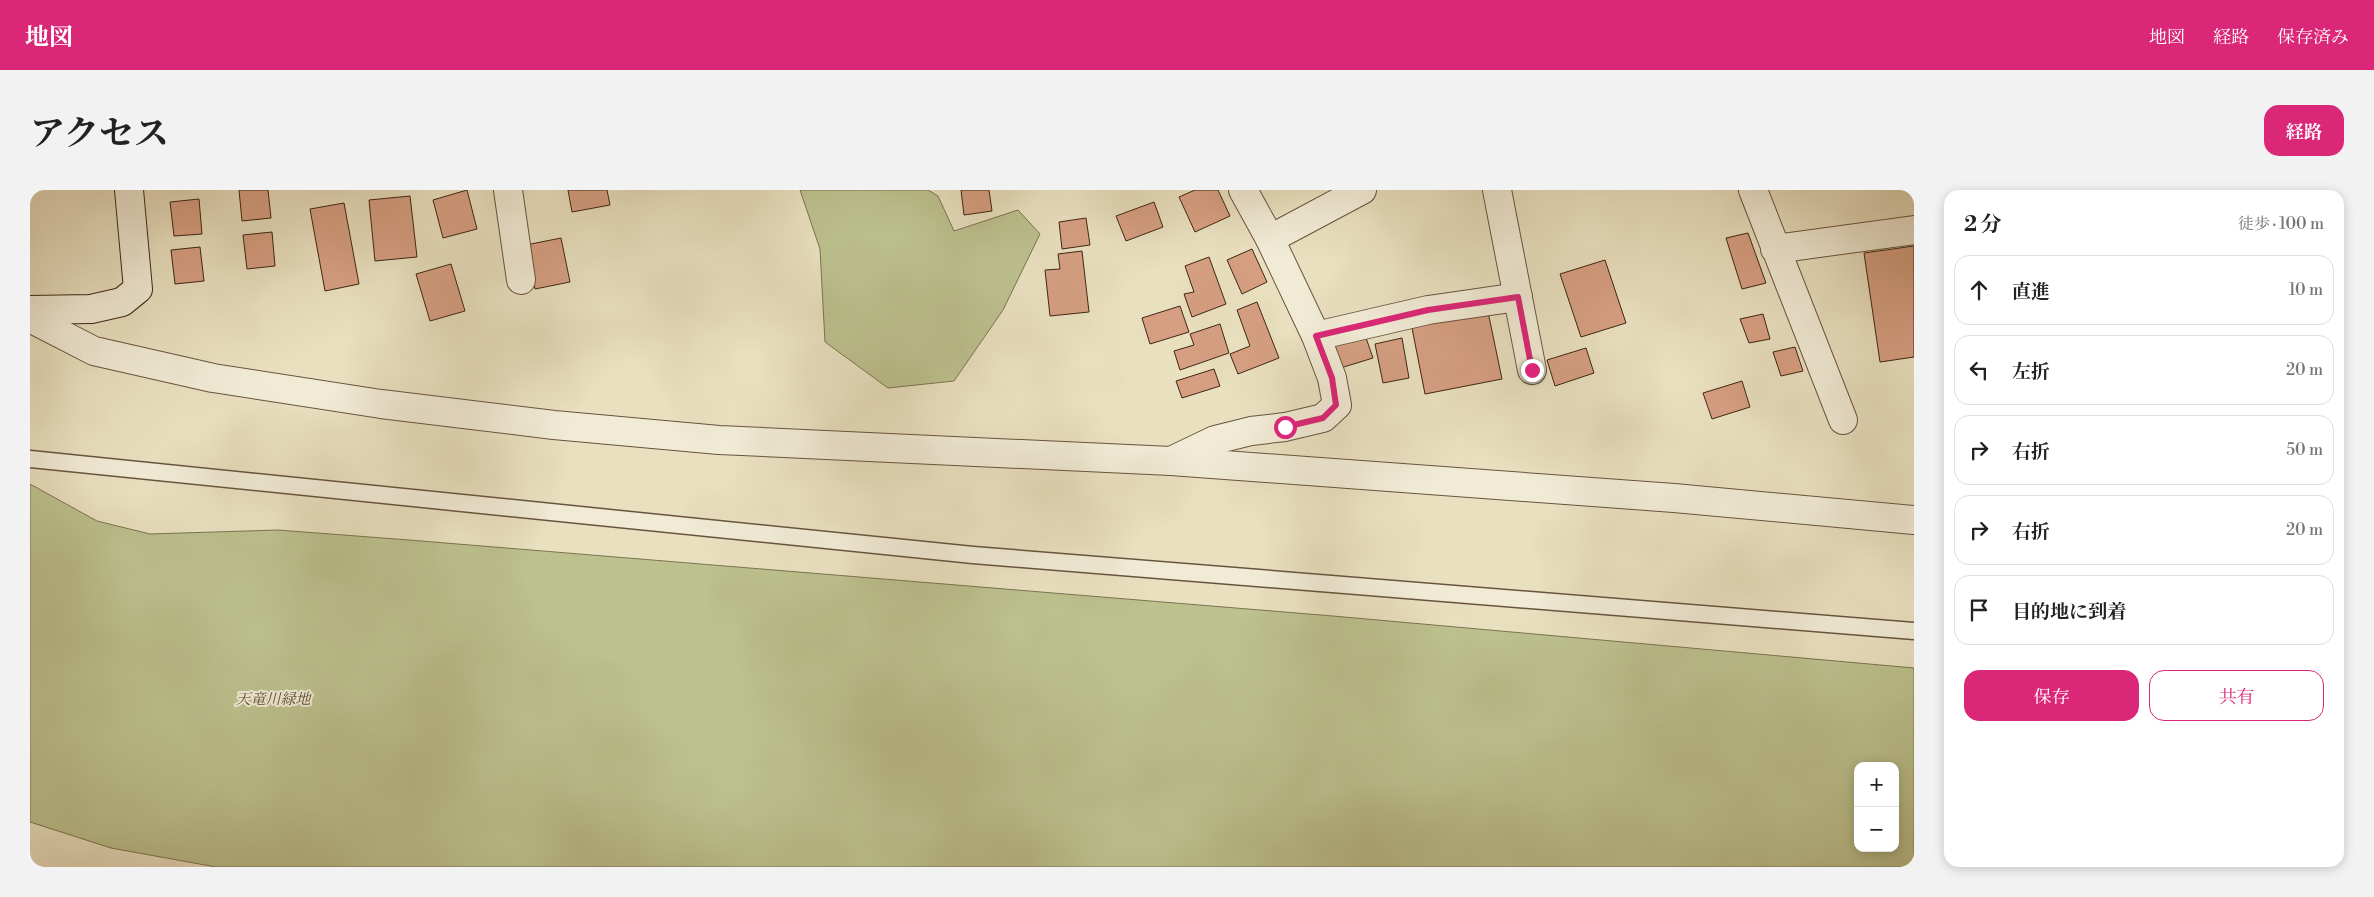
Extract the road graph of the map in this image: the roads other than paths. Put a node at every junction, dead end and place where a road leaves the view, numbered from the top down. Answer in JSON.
{"nodes":[{"id":1,"x":129,"y":190,"type":"edge"},
{"id":2,"x":508,"y":190,"type":"edge"},
{"id":3,"x":1243,"y":190,"type":"edge"},
{"id":4,"x":1362,"y":190,"type":"edge"},
{"id":5,"x":1497,"y":190,"type":"edge"},
{"id":6,"x":1753,"y":190,"type":"edge"},
{"id":7,"x":1914,"y":230,"type":"edge"},
{"id":8,"x":1270,"y":238,"type":"junction"},
{"id":9,"x":1776,"y":248,"type":"junction"},
{"id":10,"x":521,"y":280,"type":"dead end"},
{"id":11,"x":1518,"y":297,"type":"junction"},
{"id":12,"x":30,"y":310,"type":"edge"},
{"id":13,"x":30,"y":318,"type":"edge"},
{"id":14,"x":1316,"y":336,"type":"junction"},
{"id":15,"x":1532,"y":370,"type":"dead end"},
{"id":16,"x":1843,"y":420,"type":"dead end"},
{"id":17,"x":30,"y":458,"type":"edge"},
{"id":18,"x":1172,"y":461,"type":"junction"},
{"id":19,"x":1914,"y":520,"type":"edge"},
{"id":20,"x":1914,"y":631,"type":"edge"}],
"edges":[{"from":1,"to":12,"type":"street"},
{"from":2,"to":10,"type":"street"},
{"from":3,"to":8,"type":"street"},
{"from":4,"to":8,"type":"street"},
{"from":5,"to":11,"type":"street"},
{"from":6,"to":9,"type":"street"},
{"from":7,"to":9,"type":"street"},
{"from":8,"to":14,"type":"street"},
{"from":9,"to":16,"type":"street"},
{"from":11,"to":14,"type":"street"},
{"from":11,"to":15,"type":"street"},
{"from":13,"to":18,"type":"street"},
{"from":14,"to":18,"type":"street"},
{"from":17,"to":20,"type":"lane"},
{"from":18,"to":19,"type":"street"}]}
